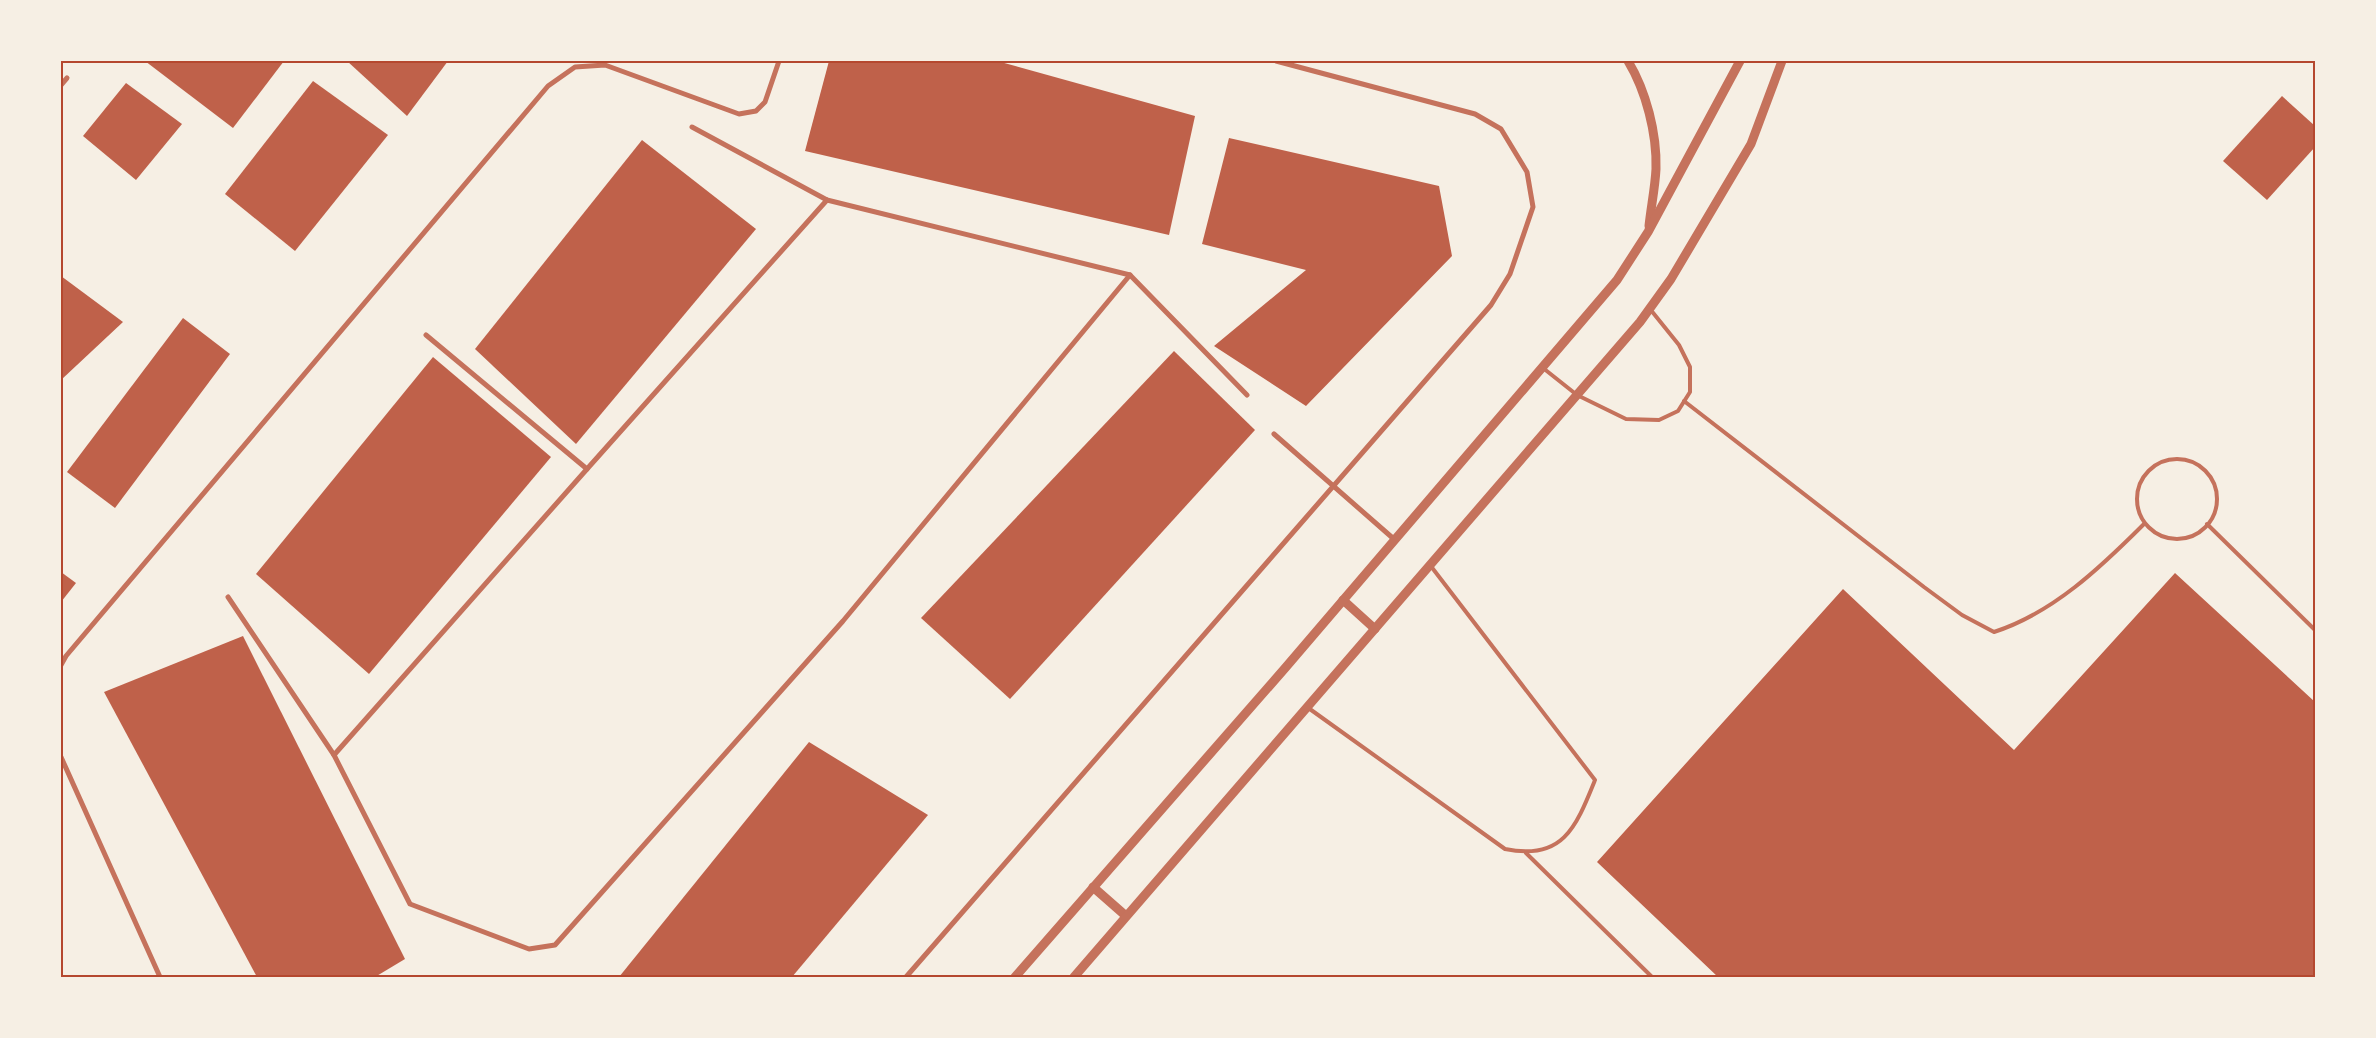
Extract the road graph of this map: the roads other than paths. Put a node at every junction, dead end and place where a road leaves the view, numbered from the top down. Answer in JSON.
{"nodes":[{"id":1,"x":779,"y":61,"type":"edge"},
{"id":2,"x":1276,"y":61,"type":"edge"},
{"id":3,"x":1628,"y":61,"type":"edge"},
{"id":4,"x":1740,"y":61,"type":"edge"},
{"id":5,"x":1782,"y":61,"type":"edge"},
{"id":6,"x":67,"y":78,"type":"dead end"},
{"id":7,"x":61,"y":85,"type":"edge"},
{"id":8,"x":692,"y":127,"type":"dead end"},
{"id":9,"x":827,"y":200,"type":"junction"},
{"id":10,"x":1648,"y":232,"type":"junction"},
{"id":11,"x":1130,"y":276,"type":"junction"},
{"id":12,"x":1650,"y":309,"type":"junction"},
{"id":13,"x":426,"y":335,"type":"dead end"},
{"id":14,"x":1543,"y":367,"type":"junction"},
{"id":15,"x":1247,"y":395,"type":"dead end"},
{"id":16,"x":1577,"y":395,"type":"junction"},
{"id":17,"x":1684,"y":401,"type":"junction"},
{"id":18,"x":1274,"y":434,"type":"dead end"},
{"id":19,"x":587,"y":469,"type":"junction"},
{"id":20,"x":1333,"y":487,"type":"junction"},
{"id":21,"x":2144,"y":524,"type":"junction"},
{"id":22,"x":2207,"y":524,"type":"junction"},
{"id":23,"x":1395,"y":540,"type":"junction"},
{"id":24,"x":1430,"y":565,"type":"junction"},
{"id":25,"x":228,"y":597,"type":"dead end"},
{"id":26,"x":1343,"y":600,"type":"junction"},
{"id":27,"x":1375,"y":628,"type":"junction"},
{"id":28,"x":2315,"y":630,"type":"edge"},
{"id":29,"x":61,"y":666,"type":"edge"},
{"id":30,"x":1307,"y":707,"type":"junction"},
{"id":31,"x":334,"y":755,"type":"junction"},
{"id":32,"x":61,"y":757,"type":"edge"},
{"id":33,"x":1526,"y":853,"type":"junction"},
{"id":34,"x":1093,"y":887,"type":"junction"},
{"id":35,"x":1126,"y":916,"type":"junction"},
{"id":36,"x":160,"y":977,"type":"edge"},
{"id":37,"x":906,"y":977,"type":"edge"},
{"id":38,"x":1015,"y":977,"type":"edge"},
{"id":39,"x":1074,"y":977,"type":"edge"},
{"id":40,"x":1652,"y":977,"type":"edge"}],
"edges":[{"from":1,"to":29,"type":"street"},
{"from":2,"to":20,"type":"street"},
{"from":3,"to":10,"type":"street"},
{"from":4,"to":10,"type":"street"},
{"from":5,"to":12,"type":"street"},
{"from":6,"to":7,"type":"street"},
{"from":8,"to":9,"type":"street"},
{"from":9,"to":11,"type":"street"},
{"from":9,"to":19,"type":"street"},
{"from":10,"to":14,"type":"street"},
{"from":11,"to":15,"type":"street"},
{"from":11,"to":31,"type":"street"},
{"from":12,"to":16,"type":"street"},
{"from":12,"to":17,"type":"lane"},
{"from":13,"to":19,"type":"street"},
{"from":14,"to":16,"type":"lane"},
{"from":14,"to":23,"type":"street"},
{"from":16,"to":17,"type":"lane"},
{"from":16,"to":24,"type":"street"},
{"from":17,"to":21,"type":"lane"},
{"from":18,"to":20,"type":"street"},
{"from":19,"to":31,"type":"street"},
{"from":20,"to":23,"type":"street"},
{"from":20,"to":37,"type":"street"},
{"from":21,"to":22,"type":"lane"},
{"from":21,"to":22,"type":"lane"},
{"from":22,"to":28,"type":"lane"},
{"from":23,"to":26,"type":"street"},
{"from":24,"to":27,"type":"street"},
{"from":24,"to":33,"type":"lane"},
{"from":25,"to":31,"type":"street"},
{"from":26,"to":27,"type":"street"},
{"from":26,"to":34,"type":"street"},
{"from":27,"to":30,"type":"street"},
{"from":30,"to":33,"type":"lane"},
{"from":30,"to":35,"type":"street"},
{"from":32,"to":36,"type":"street"},
{"from":33,"to":40,"type":"lane"},
{"from":34,"to":35,"type":"street"},
{"from":34,"to":38,"type":"street"},
{"from":35,"to":39,"type":"street"}]}
